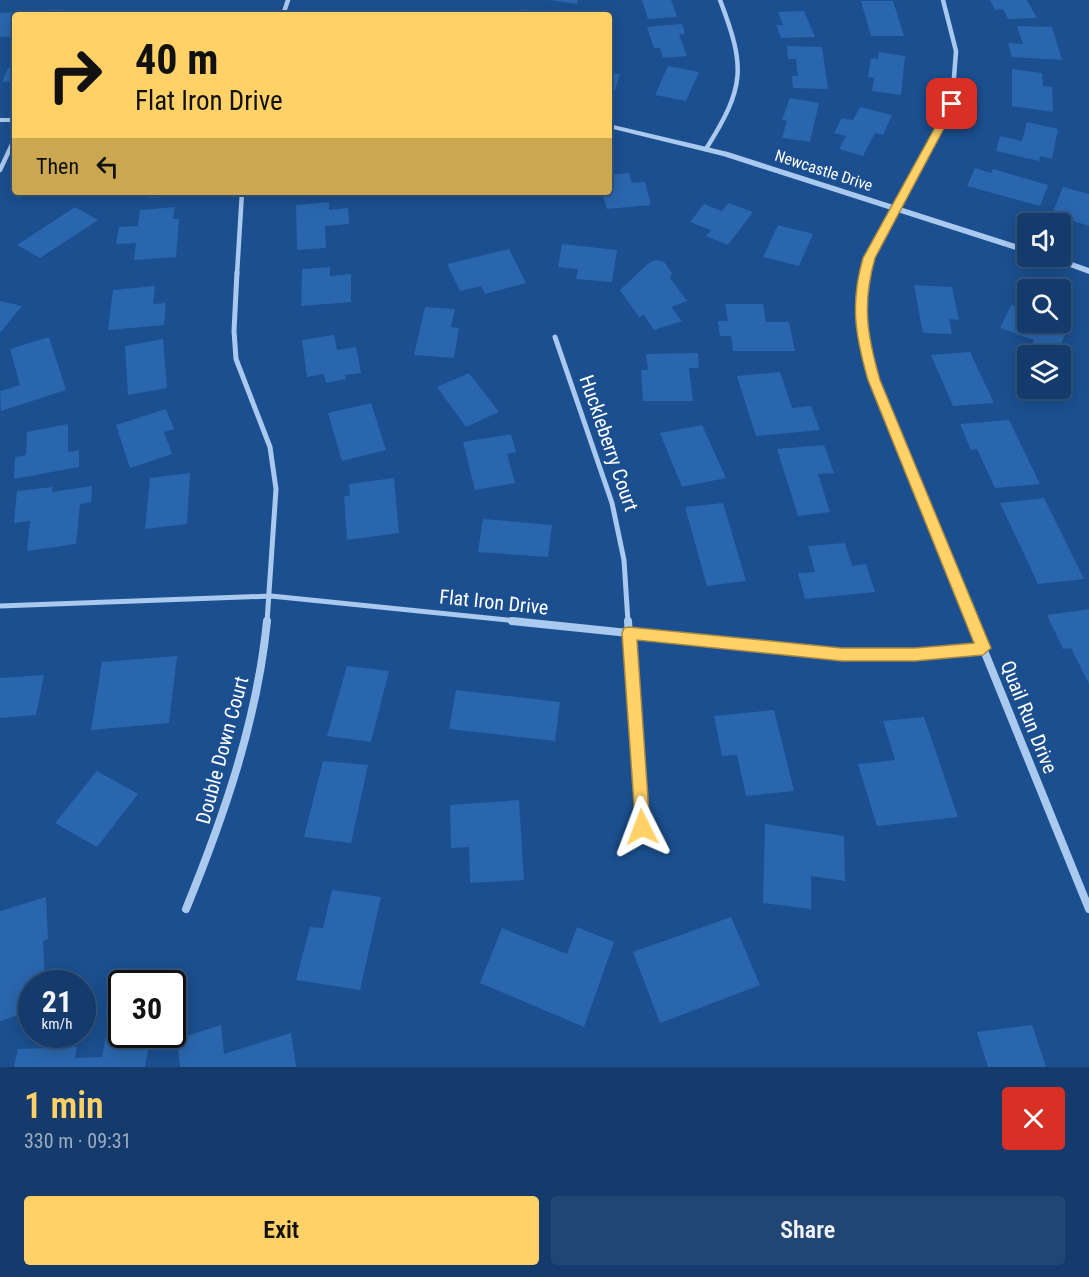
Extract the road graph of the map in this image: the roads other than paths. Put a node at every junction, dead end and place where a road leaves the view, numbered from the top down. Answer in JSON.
{"nodes":[{"id":1,"x":720,"y":0,"type":"edge"},
{"id":2,"x":943,"y":0,"type":"edge"},
{"id":3,"x":612,"y":127,"type":"edge"},
{"id":4,"x":12,"y":144,"type":"edge"},
{"id":5,"x":706,"y":149,"type":"junction"},
{"id":6,"x":0,"y":170,"type":"edge"},
{"id":7,"x":242,"y":195,"type":"edge"},
{"id":8,"x":896,"y":208,"type":"junction"},
{"id":9,"x":1017,"y":247,"type":"edge"},
{"id":10,"x":1071,"y":265,"type":"edge"},
{"id":11,"x":1089,"y":271,"type":"edge"},
{"id":12,"x":555,"y":337,"type":"dead end"},
{"id":13,"x":270,"y":596,"type":"junction"},
{"id":14,"x":0,"y":606,"type":"edge"},
{"id":15,"x":629,"y":633,"type":"junction"},
{"id":16,"x":983,"y":648,"type":"junction"},
{"id":17,"x":642,"y":827,"type":"dead end"},
{"id":18,"x":186,"y":909,"type":"dead end"},
{"id":19,"x":1089,"y":909,"type":"edge"}],
"edges":[{"from":1,"to":5,"type":"street"},
{"from":2,"to":8,"type":"street","name":"Quail Run Drive"},
{"from":3,"to":5,"type":"street","name":"Newcastle Drive"},
{"from":4,"to":6,"type":"street"},
{"from":5,"to":8,"type":"street","name":"Newcastle Drive"},
{"from":7,"to":13,"type":"street","name":"Double Down Court"},
{"from":8,"to":9,"type":"street","name":"Newcastle Drive"},
{"from":8,"to":16,"type":"street","name":"Quail Run Drive"},
{"from":10,"to":11,"type":"street"},
{"from":12,"to":15,"type":"street","name":"Huckleberry Court"},
{"from":13,"to":14,"type":"street","name":"Flat Iron Drive"},
{"from":13,"to":15,"type":"street","name":"Flat Iron Drive"},
{"from":13,"to":18,"type":"street","name":"Double Down Court"},
{"from":15,"to":16,"type":"street","name":"Flat Iron Drive"},
{"from":15,"to":17,"type":"street","name":"Huckleberry Court"},
{"from":16,"to":19,"type":"street","name":"Quail Run Drive"}]}
